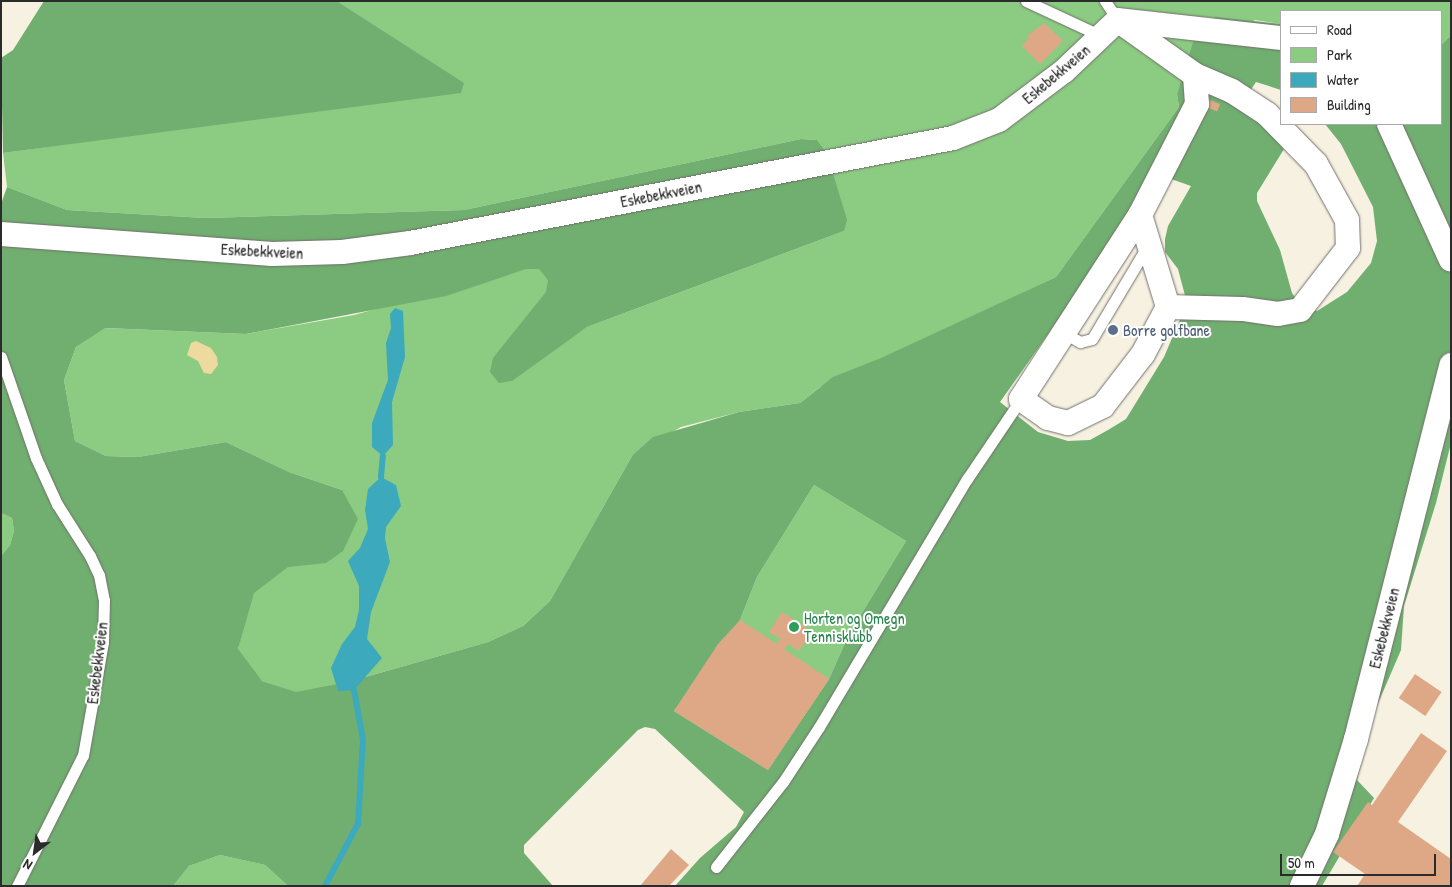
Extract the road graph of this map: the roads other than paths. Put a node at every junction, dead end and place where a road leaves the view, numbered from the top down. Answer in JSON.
{"nodes":[{"id":1,"x":1026,"y":1,"type":"edge"},
{"id":2,"x":1108,"y":19,"type":"edge"},
{"id":3,"x":1280,"y":38,"type":"edge"},
{"id":4,"x":1195,"y":75,"type":"junction"},
{"id":5,"x":1389,"y":125,"type":"edge"},
{"id":6,"x":1140,"y":215,"type":"junction"},
{"id":7,"x":1,"y":234,"type":"edge"},
{"id":8,"x":1150,"y":242,"type":"junction"},
{"id":9,"x":1451,"y":260,"type":"edge"},
{"id":10,"x":1168,"y":307,"type":"junction"},
{"id":11,"x":1062,"y":332,"type":"junction"},
{"id":12,"x":1,"y":357,"type":"edge"},
{"id":13,"x":1451,"y":365,"type":"edge"},
{"id":14,"x":1021,"y":399,"type":"junction"},
{"id":15,"x":716,"y":867,"type":"dead end"},
{"id":16,"x":18,"y":886,"type":"edge"},
{"id":17,"x":1302,"y":886,"type":"edge"}],
"edges":[{"from":1,"to":2,"type":"lane"},
{"from":2,"to":3,"type":"street"},
{"from":2,"to":4,"type":"street"},
{"from":2,"to":7,"type":"street","name":"Eskebekkveien"},
{"from":4,"to":6,"type":"street"},
{"from":4,"to":10,"type":"street"},
{"from":5,"to":9,"type":"street"},
{"from":6,"to":8,"type":"street"},
{"from":6,"to":11,"type":"street"},
{"from":8,"to":10,"type":"street"},
{"from":8,"to":11,"type":"lane"},
{"from":10,"to":14,"type":"street"},
{"from":11,"to":14,"type":"street"},
{"from":12,"to":16,"type":"lane","name":"Eskebekkveien"},
{"from":13,"to":17,"type":"street","name":"Eskebekkveien"},
{"from":14,"to":15,"type":"lane"}]}
